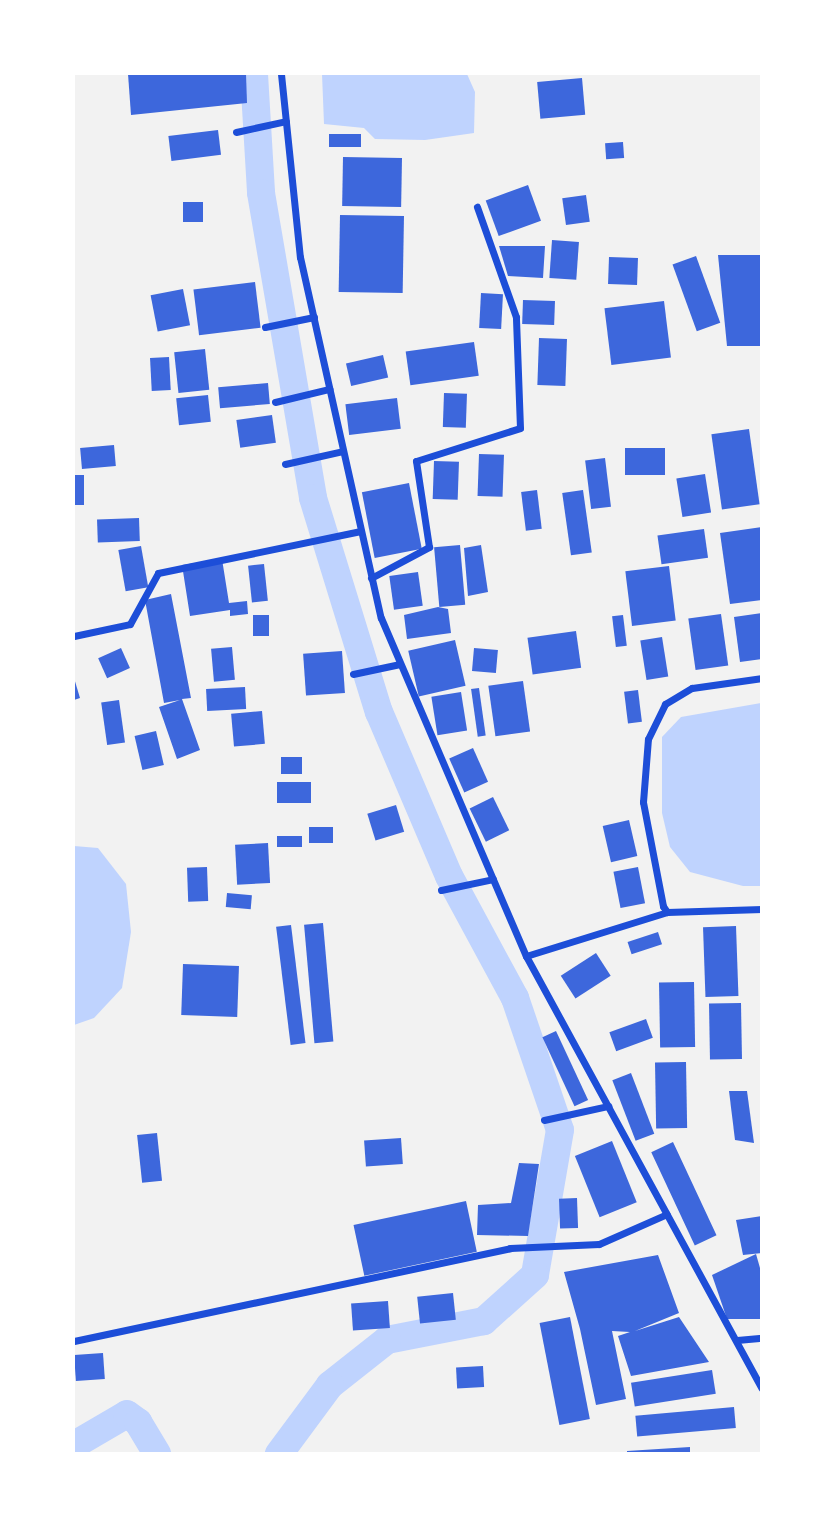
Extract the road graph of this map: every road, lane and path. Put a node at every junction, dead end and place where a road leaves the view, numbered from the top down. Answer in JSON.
{"nodes":[{"id":1,"x":281,"y":74,"type":"edge"},
{"id":2,"x":284,"y":122,"type":"junction"},
{"id":3,"x":236,"y":132,"type":"dead end"},
{"id":4,"x":477,"y":207,"type":"dead end"},
{"id":5,"x":311,"y":318,"type":"junction"},
{"id":6,"x":265,"y":327,"type":"dead end"},
{"id":7,"x":330,"y":389,"type":"junction"},
{"id":8,"x":275,"y":402,"type":"dead end"},
{"id":9,"x":343,"y":451,"type":"junction"},
{"id":10,"x":285,"y":464,"type":"dead end"},
{"id":11,"x":361,"y":531,"type":"junction"},
{"id":12,"x":371,"y":578,"type":"junction"},
{"id":13,"x":74,"y":636,"type":"edge"},
{"id":14,"x":399,"y":665,"type":"junction"},
{"id":15,"x":353,"y":674,"type":"dead end"},
{"id":16,"x":761,"y":678,"type":"edge"},
{"id":17,"x":489,"y":880,"type":"junction"},
{"id":18,"x":441,"y":890,"type":"dead end"},
{"id":19,"x":761,"y":909,"type":"edge"},
{"id":20,"x":667,"y":912,"type":"junction"},
{"id":21,"x":526,"y":956,"type":"junction"},
{"id":22,"x":608,"y":1106,"type":"junction"},
{"id":23,"x":544,"y":1120,"type":"dead end"},
{"id":24,"x":667,"y":1214,"type":"junction"},
{"id":25,"x":761,"y":1338,"type":"edge"},
{"id":26,"x":737,"y":1340,"type":"junction"},
{"id":27,"x":74,"y":1341,"type":"edge"},
{"id":28,"x":761,"y":1388,"type":"edge"}],
"edges":[{"from":1,"to":2,"type":"street"},
{"from":2,"to":3,"type":"street"},
{"from":2,"to":5,"type":"street"},
{"from":4,"to":12,"type":"street"},
{"from":5,"to":6,"type":"street"},
{"from":5,"to":7,"type":"street"},
{"from":7,"to":8,"type":"street"},
{"from":7,"to":9,"type":"street"},
{"from":9,"to":10,"type":"street"},
{"from":9,"to":11,"type":"street"},
{"from":11,"to":12,"type":"street"},
{"from":11,"to":13,"type":"street"},
{"from":12,"to":14,"type":"street"},
{"from":14,"to":15,"type":"street"},
{"from":14,"to":17,"type":"street"},
{"from":16,"to":20,"type":"street"},
{"from":17,"to":18,"type":"street"},
{"from":17,"to":21,"type":"street"},
{"from":19,"to":20,"type":"street"},
{"from":20,"to":21,"type":"street"},
{"from":21,"to":22,"type":"street"},
{"from":22,"to":23,"type":"street"},
{"from":22,"to":24,"type":"street"},
{"from":24,"to":26,"type":"street"},
{"from":24,"to":27,"type":"street"},
{"from":25,"to":26,"type":"street"},
{"from":26,"to":28,"type":"street"}]}
